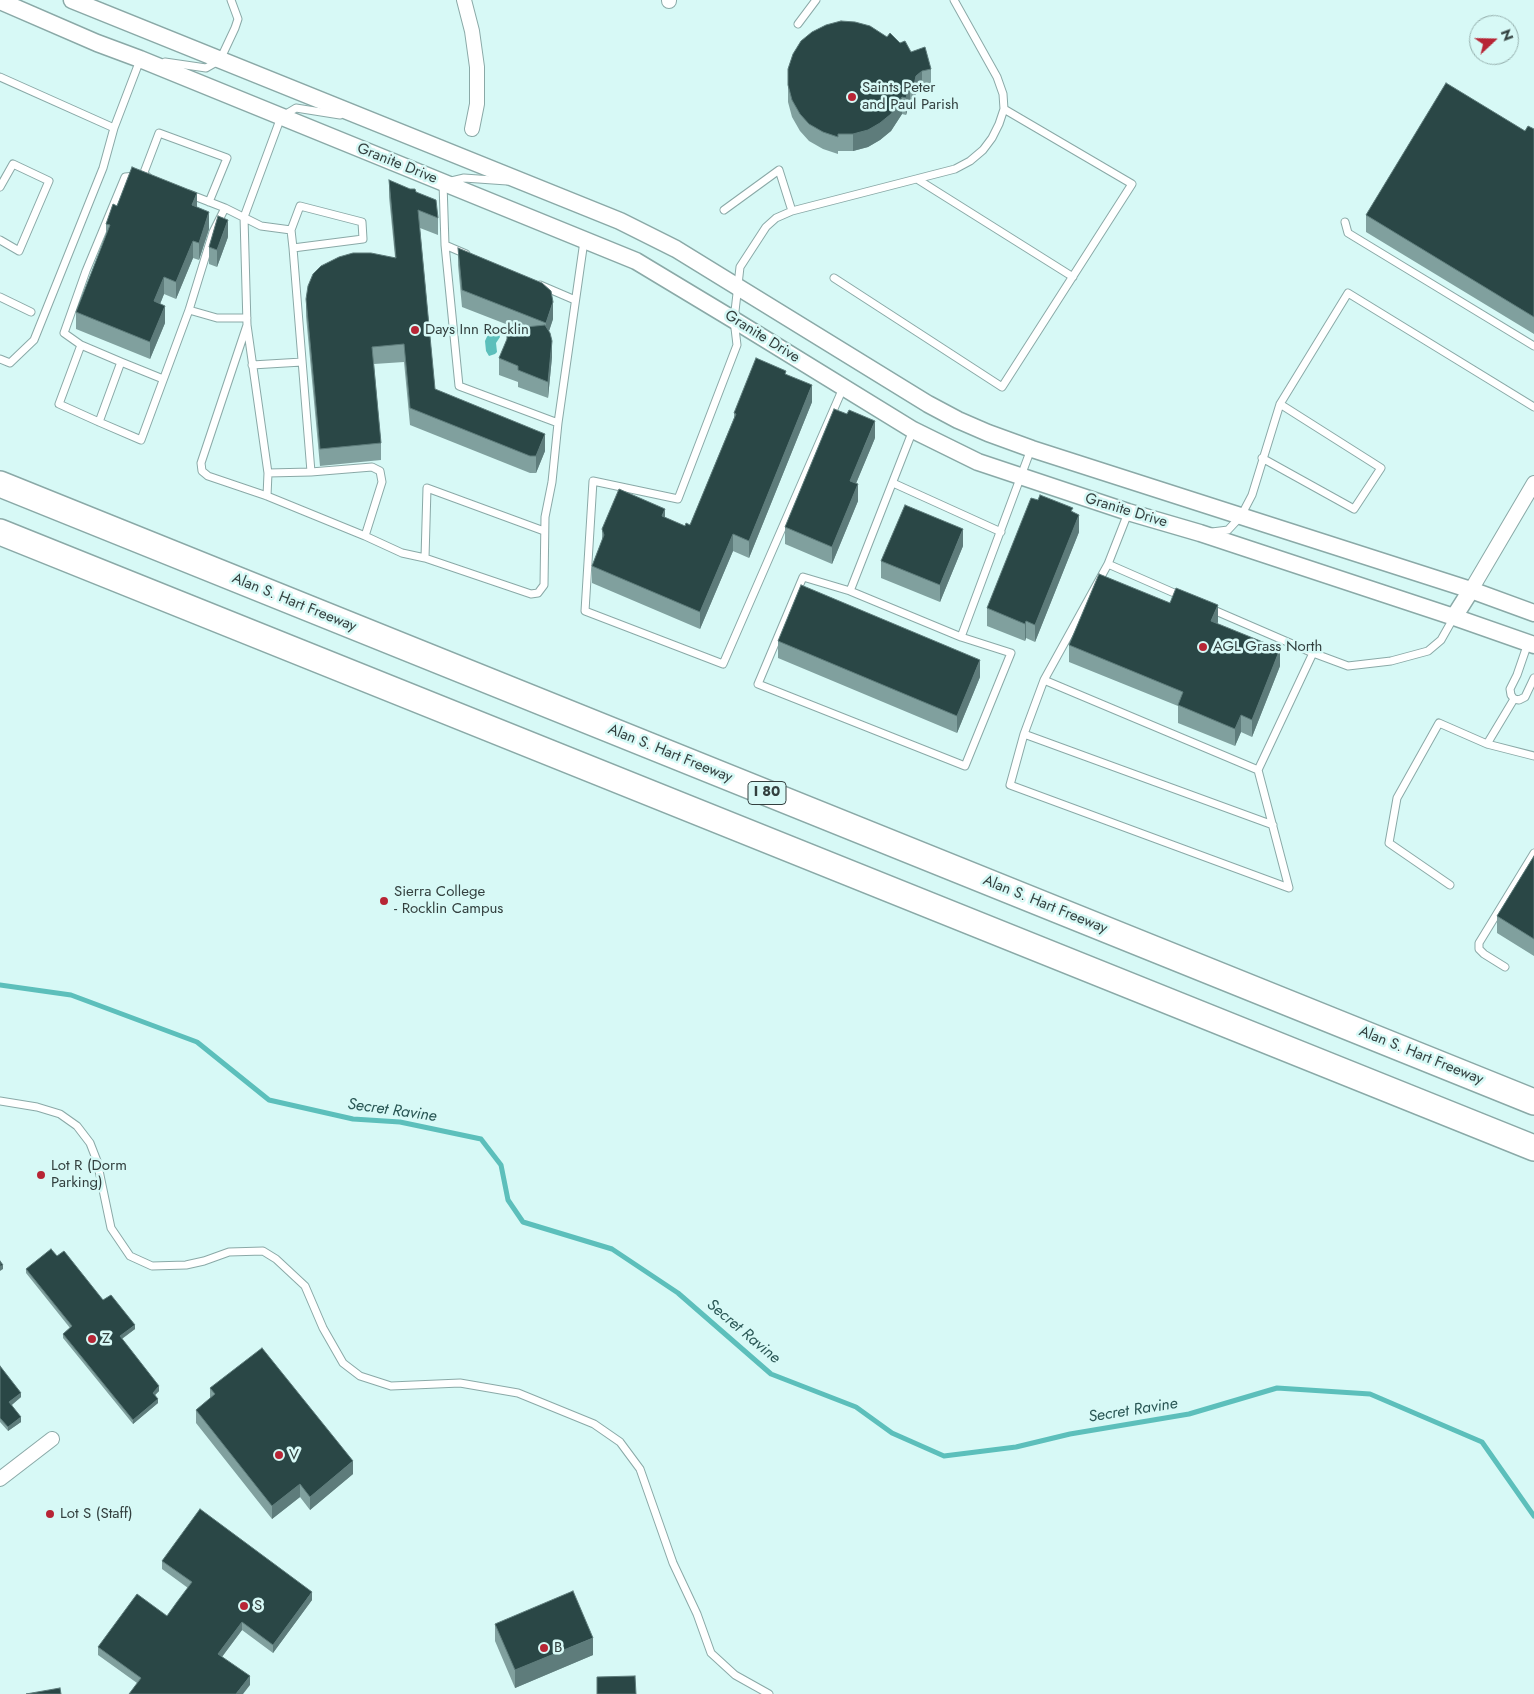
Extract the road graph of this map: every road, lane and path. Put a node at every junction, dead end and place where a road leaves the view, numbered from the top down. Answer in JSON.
{"nodes":[{"id":1,"x":72,"y":0,"type":"edge"},
{"id":2,"x":231,"y":0,"type":"edge"},
{"id":3,"x":464,"y":0,"type":"edge"},
{"id":4,"x":816,"y":0,"type":"edge"},
{"id":5,"x":954,"y":0,"type":"edge"},
{"id":6,"x":0,"y":1,"type":"edge"},
{"id":7,"x":798,"y":24,"type":"dead end"},
{"id":8,"x":140,"y":59,"type":"junction"},
{"id":9,"x":220,"y":60,"type":"junction"},
{"id":10,"x":0,"y":77,"type":"edge"},
{"id":11,"x":1004,"y":109,"type":"junction"},
{"id":12,"x":281,"y":117,"type":"junction"},
{"id":13,"x":365,"y":118,"type":"junction"},
{"id":14,"x":114,"y":128,"type":"junction"},
{"id":15,"x":472,"y":130,"type":"dead end"},
{"id":16,"x":143,"y":175,"type":"junction"},
{"id":17,"x":151,"y":178,"type":"edge"},
{"id":18,"x":917,"y":179,"type":"junction"},
{"id":19,"x":443,"y":183,"type":"junction"},
{"id":20,"x":525,"y":183,"type":"junction"},
{"id":21,"x":0,"y":187,"type":"edge"},
{"id":22,"x":184,"y":192,"type":"edge"},
{"id":23,"x":209,"y":202,"type":"junction"},
{"id":24,"x":225,"y":208,"type":"junction"},
{"id":25,"x":724,"y":210,"type":"dead end"},
{"id":26,"x":792,"y":211,"type":"junction"},
{"id":27,"x":244,"y":217,"type":"junction"},
{"id":28,"x":1345,"y":222,"type":"dead end"},
{"id":29,"x":291,"y":230,"type":"junction"},
{"id":30,"x":0,"y":240,"type":"edge"},
{"id":31,"x":585,"y":240,"type":"junction"},
{"id":32,"x":446,"y":245,"type":"junction"},
{"id":33,"x":293,"y":248,"type":"junction"},
{"id":34,"x":473,"y":257,"type":"edge"},
{"id":35,"x":1072,"y":277,"type":"junction"},
{"id":36,"x":834,"y":278,"type":"dead end"},
{"id":37,"x":537,"y":284,"type":"edge"},
{"id":38,"x":737,"y":286,"type":"junction"},
{"id":39,"x":0,"y":297,"type":"edge"},
{"id":40,"x":575,"y":300,"type":"junction"},
{"id":41,"x":189,"y":310,"type":"junction"},
{"id":42,"x":31,"y":312,"type":"dead end"},
{"id":43,"x":734,"y":320,"type":"junction"},
{"id":44,"x":247,"y":321,"type":"junction"},
{"id":45,"x":81,"y":346,"type":"junction"},
{"id":46,"x":1534,"y":346,"type":"edge"},
{"id":47,"x":0,"y":359,"type":"edge"},
{"id":48,"x":122,"y":362,"type":"junction"},
{"id":49,"x":302,"y":362,"type":"junction"},
{"id":50,"x":252,"y":365,"type":"junction"},
{"id":51,"x":163,"y":378,"type":"junction"},
{"id":52,"x":843,"y":387,"type":"junction"},
{"id":53,"x":1280,"y":404,"type":"junction"},
{"id":54,"x":1534,"y":407,"type":"edge"},
{"id":55,"x":99,"y":422,"type":"junction"},
{"id":56,"x":558,"y":422,"type":"junction"},
{"id":57,"x":913,"y":430,"type":"junction"},
{"id":58,"x":1032,"y":449,"type":"junction"},
{"id":59,"x":1262,"y":458,"type":"junction"},
{"id":60,"x":268,"y":472,"type":"junction"},
{"id":61,"x":311,"y":472,"type":"junction"},
{"id":62,"x":1022,"y":477,"type":"junction"},
{"id":63,"x":893,"y":483,"type":"junction"},
{"id":64,"x":0,"y":484,"type":"edge"},
{"id":65,"x":1533,"y":488,"type":"edge"},
{"id":66,"x":267,"y":496,"type":"junction"},
{"id":67,"x":1128,"y":512,"type":"junction"},
{"id":68,"x":1241,"y":516,"type":"junction"},
{"id":69,"x":544,"y":531,"type":"junction"},
{"id":70,"x":0,"y":532,"type":"edge"},
{"id":71,"x":1001,"y":532,"type":"junction"},
{"id":72,"x":1200,"y":533,"type":"junction"},
{"id":73,"x":365,"y":536,"type":"junction"},
{"id":74,"x":425,"y":558,"type":"junction"},
{"id":75,"x":1108,"y":564,"type":"junction"},
{"id":76,"x":1471,"y":590,"type":"junction"},
{"id":77,"x":850,"y":591,"type":"junction"},
{"id":78,"x":1188,"y":599,"type":"edge"},
{"id":79,"x":1206,"y":606,"type":"edge"},
{"id":80,"x":1534,"y":613,"type":"edge"},
{"id":81,"x":1454,"y":617,"type":"junction"},
{"id":82,"x":961,"y":637,"type":"junction"},
{"id":83,"x":1531,"y":644,"type":"edge"},
{"id":84,"x":1313,"y":653,"type":"junction"},
{"id":85,"x":1534,"y":678,"type":"edge"},
{"id":86,"x":1044,"y":680,"type":"junction"},
{"id":87,"x":1514,"y":699,"type":"junction"},
{"id":88,"x":1024,"y":734,"type":"junction"},
{"id":89,"x":1487,"y":744,"type":"junction"},
{"id":90,"x":1534,"y":756,"type":"edge"},
{"id":91,"x":1258,"y":770,"type":"junction"},
{"id":92,"x":1273,"y":825,"type":"junction"},
{"id":93,"x":1534,"y":853,"type":"edge"},
{"id":94,"x":1450,"y":885,"type":"dead end"},
{"id":95,"x":1505,"y":967,"type":"dead end"},
{"id":96,"x":0,"y":1101,"type":"edge"},
{"id":97,"x":1534,"y":1102,"type":"edge"},
{"id":98,"x":1534,"y":1148,"type":"edge"},
{"id":99,"x":52,"y":1439,"type":"dead end"},
{"id":100,"x":0,"y":1479,"type":"edge"},
{"id":101,"x":769,"y":1694,"type":"edge"}],
"edges":[{"from":1,"to":9,"type":"street","name":"Granite Drive"},
{"from":2,"to":9,"type":"lane"},
{"from":3,"to":15,"type":"street"},
{"from":4,"to":7,"type":"lane"},
{"from":5,"to":11,"type":"lane"},
{"from":6,"to":8,"type":"street","name":"Granite Drive"},
{"from":8,"to":9,"type":"lane"},
{"from":8,"to":12,"type":"street","name":"Granite Drive"},
{"from":8,"to":14,"type":"lane"},
{"from":9,"to":13,"type":"street","name":"Granite Drive"},
{"from":10,"to":14,"type":"lane"},
{"from":11,"to":18,"type":"lane"},
{"from":11,"to":35,"type":"lane"},
{"from":12,"to":13,"type":"lane"},
{"from":12,"to":19,"type":"street","name":"Granite Drive"},
{"from":12,"to":27,"type":"lane"},
{"from":13,"to":20,"type":"street","name":"Granite Drive"},
{"from":14,"to":47,"type":"lane"},
{"from":16,"to":17,"type":"lane"},
{"from":16,"to":23,"type":"lane"},
{"from":16,"to":45,"type":"lane"},
{"from":18,"to":26,"type":"lane"},
{"from":18,"to":35,"type":"lane"},
{"from":19,"to":20,"type":"lane"},
{"from":19,"to":31,"type":"street","name":"Granite Drive"},
{"from":19,"to":32,"type":"lane"},
{"from":20,"to":38,"type":"street","name":"Granite Drive"},
{"from":21,"to":30,"type":"lane"},
{"from":22,"to":23,"type":"lane"},
{"from":23,"to":24,"type":"lane"},
{"from":24,"to":27,"type":"lane"},
{"from":24,"to":41,"type":"lane"},
{"from":25,"to":26,"type":"lane"},
{"from":26,"to":38,"type":"lane"},
{"from":27,"to":29,"type":"lane"},
{"from":27,"to":44,"type":"lane"},
{"from":28,"to":46,"type":"lane"},
{"from":29,"to":33,"type":"lane"},
{"from":29,"to":33,"type":"lane"},
{"from":31,"to":40,"type":"lane"},
{"from":31,"to":43,"type":"street","name":"Granite Drive"},
{"from":32,"to":34,"type":"lane"},
{"from":32,"to":56,"type":"lane"},
{"from":33,"to":49,"type":"lane"},
{"from":35,"to":36,"type":"lane"},
{"from":37,"to":40,"type":"lane"},
{"from":38,"to":43,"type":"lane"},
{"from":38,"to":58,"type":"street","name":"Granite Drive"},
{"from":39,"to":42,"type":"lane"},
{"from":40,"to":56,"type":"lane"},
{"from":41,"to":44,"type":"lane"},
{"from":41,"to":51,"type":"lane"},
{"from":43,"to":52,"type":"street","name":"Granite Drive"},
{"from":43,"to":52,"type":"lane"},
{"from":44,"to":50,"type":"lane"},
{"from":44,"to":66,"type":"lane"},
{"from":45,"to":48,"type":"lane"},
{"from":45,"to":55,"type":"lane"},
{"from":48,"to":51,"type":"lane"},
{"from":48,"to":55,"type":"lane"},
{"from":49,"to":50,"type":"lane"},
{"from":49,"to":61,"type":"lane"},
{"from":50,"to":60,"type":"lane"},
{"from":51,"to":55,"type":"lane"},
{"from":52,"to":57,"type":"street","name":"Granite Drive"},
{"from":53,"to":54,"type":"lane"},
{"from":53,"to":59,"type":"lane"},
{"from":53,"to":59,"type":"lane"},
{"from":56,"to":69,"type":"lane"},
{"from":57,"to":62,"type":"street","name":"Granite Drive"},
{"from":57,"to":63,"type":"lane"},
{"from":58,"to":62,"type":"lane"},
{"from":58,"to":68,"type":"street","name":"Granite Drive"},
{"from":59,"to":68,"type":"lane"},
{"from":60,"to":61,"type":"lane"},
{"from":60,"to":66,"type":"lane"},
{"from":61,"to":73,"type":"lane"},
{"from":62,"to":67,"type":"street","name":"Granite Drive"},
{"from":62,"to":71,"type":"lane"},
{"from":63,"to":71,"type":"lane"},
{"from":63,"to":77,"type":"lane"},
{"from":64,"to":97,"type":"highway","name":"Alan S. Hart Freeway","number":"I 80"},
{"from":65,"to":76,"type":"street"},
{"from":66,"to":73,"type":"lane"},
{"from":67,"to":72,"type":"street","name":"Granite Drive"},
{"from":67,"to":75,"type":"lane"},
{"from":68,"to":72,"type":"lane"},
{"from":68,"to":76,"type":"street","name":"Granite Drive"},
{"from":69,"to":74,"type":"lane"},
{"from":69,"to":74,"type":"lane"},
{"from":70,"to":98,"type":"highway"},
{"from":71,"to":82,"type":"lane"},
{"from":72,"to":81,"type":"street","name":"Granite Drive"},
{"from":73,"to":74,"type":"lane"},
{"from":75,"to":78,"type":"lane"},
{"from":75,"to":86,"type":"lane"},
{"from":76,"to":80,"type":"street","name":"Granite Drive"},
{"from":76,"to":81,"type":"street"},
{"from":77,"to":82,"type":"lane"},
{"from":77,"to":82,"type":"lane"},
{"from":79,"to":84,"type":"lane"},
{"from":81,"to":83,"type":"street","name":"Granite Drive"},
{"from":81,"to":84,"type":"lane"},
{"from":83,"to":87,"type":"lane"},
{"from":84,"to":91,"type":"lane"},
{"from":85,"to":87,"type":"lane"},
{"from":86,"to":88,"type":"lane"},
{"from":86,"to":91,"type":"lane"},
{"from":87,"to":89,"type":"lane"},
{"from":88,"to":92,"type":"lane"},
{"from":88,"to":92,"type":"lane"},
{"from":89,"to":90,"type":"lane"},
{"from":89,"to":94,"type":"lane"},
{"from":91,"to":92,"type":"lane"},
{"from":93,"to":95,"type":"lane"},
{"from":96,"to":101,"type":"lane"},
{"from":99,"to":100,"type":"street"}]}
